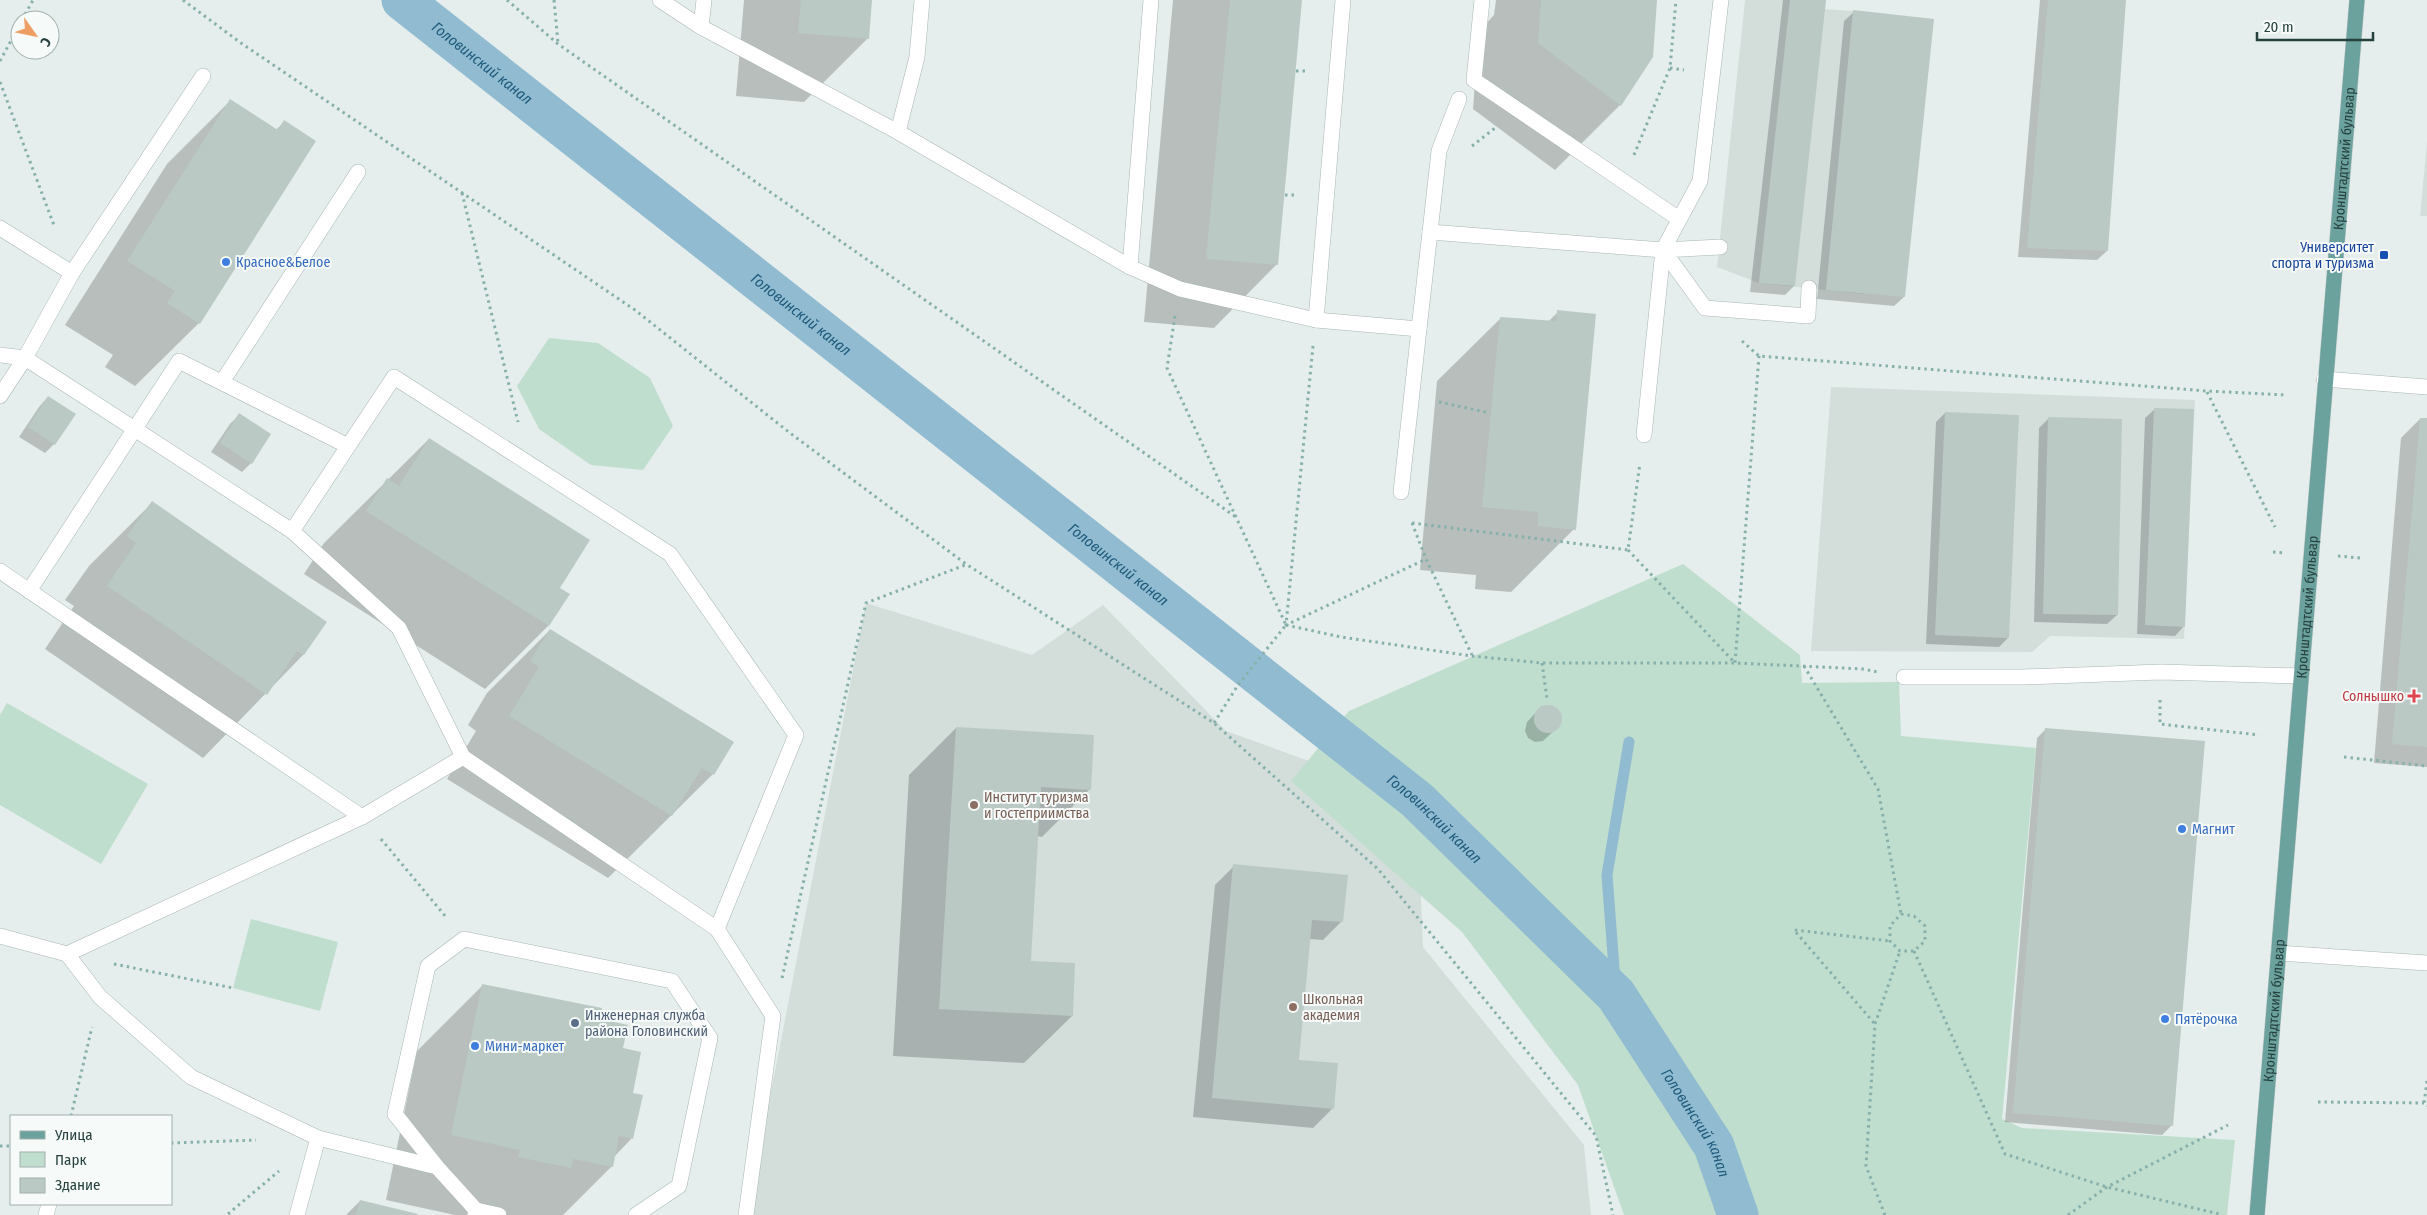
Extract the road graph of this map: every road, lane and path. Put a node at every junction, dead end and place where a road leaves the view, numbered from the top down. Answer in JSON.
{"nodes":[{"id":1,"x":183,"y":0,"type":"edge"},
{"id":2,"x":507,"y":0,"type":"edge"},
{"id":3,"x":554,"y":0,"type":"edge"},
{"id":4,"x":660,"y":0,"type":"edge"},
{"id":5,"x":704,"y":0,"type":"edge"},
{"id":6,"x":922,"y":0,"type":"edge"},
{"id":7,"x":1151,"y":0,"type":"edge"},
{"id":8,"x":1343,"y":0,"type":"edge"},
{"id":9,"x":1482,"y":0,"type":"edge"},
{"id":10,"x":1676,"y":0,"type":"edge"},
{"id":11,"x":1721,"y":0,"type":"edge"},
{"id":12,"x":2357,"y":0,"type":"edge"},
{"id":13,"x":701,"y":27,"type":"junction"},
{"id":14,"x":10,"y":42,"type":"edge"},
{"id":15,"x":558,"y":44,"type":"junction"},
{"id":16,"x":0,"y":61,"type":"edge"},
{"id":17,"x":203,"y":76,"type":"dead end"},
{"id":18,"x":0,"y":82,"type":"edge"},
{"id":19,"x":1459,"y":99,"type":"dead end"},
{"id":20,"x":1518,"y":110,"type":"junction"},
{"id":21,"x":898,"y":132,"type":"junction"},
{"id":22,"x":1471,"y":147,"type":"dead end"},
{"id":23,"x":358,"y":172,"type":"dead end"},
{"id":24,"x":1624,"y":181,"type":"junction"},
{"id":25,"x":462,"y":193,"type":"junction"},
{"id":26,"x":1679,"y":219,"type":"junction"},
{"id":27,"x":0,"y":228,"type":"edge"},
{"id":28,"x":1430,"y":232,"type":"junction"},
{"id":29,"x":1720,"y":246,"type":"dead end"},
{"id":30,"x":1663,"y":250,"type":"junction"},
{"id":31,"x":1130,"y":267,"type":"junction"},
{"id":32,"x":72,"y":273,"type":"junction"},
{"id":33,"x":1809,"y":288,"type":"dead end"},
{"id":34,"x":1180,"y":289,"type":"junction"},
{"id":35,"x":1316,"y":320,"type":"junction"},
{"id":36,"x":1419,"y":329,"type":"junction"},
{"id":37,"x":1739,"y":338,"type":"dead end"},
{"id":38,"x":0,"y":355,"type":"edge"},
{"id":39,"x":1759,"y":356,"type":"junction"},
{"id":40,"x":25,"y":358,"type":"junction"},
{"id":41,"x":2324,"y":379,"type":"junction"},
{"id":42,"x":222,"y":382,"type":"junction"},
{"id":43,"x":2427,"y":387,"type":"edge"},
{"id":44,"x":2207,"y":391,"type":"junction"},
{"id":45,"x":2286,"y":395,"type":"dead end"},
{"id":46,"x":0,"y":396,"type":"edge"},
{"id":47,"x":1411,"y":396,"type":"junction"},
{"id":48,"x":1490,"y":413,"type":"dead end"},
{"id":49,"x":519,"y":425,"type":"dead end"},
{"id":50,"x":134,"y":428,"type":"junction"},
{"id":51,"x":1644,"y":435,"type":"joint"},
{"id":52,"x":348,"y":446,"type":"junction"},
{"id":53,"x":1401,"y":492,"type":"joint"},
{"id":54,"x":1236,"y":517,"type":"junction"},
{"id":55,"x":1412,"y":523,"type":"junction"},
{"id":56,"x":2275,"y":527,"type":"dead end"},
{"id":57,"x":292,"y":530,"type":"junction"},
{"id":58,"x":1628,"y":550,"type":"junction"},
{"id":59,"x":1426,"y":559,"type":"junction"},
{"id":60,"x":966,"y":564,"type":"junction"},
{"id":61,"x":0,"y":571,"type":"edge"},
{"id":62,"x":29,"y":591,"type":"junction"},
{"id":63,"x":1286,"y":625,"type":"junction"},
{"id":64,"x":1472,"y":656,"type":"junction"},
{"id":65,"x":1542,"y":663,"type":"junction"},
{"id":66,"x":1735,"y":663,"type":"junction"},
{"id":67,"x":1804,"y":666,"type":"junction"},
{"id":68,"x":2161,"y":672,"type":"junction"},
{"id":69,"x":2301,"y":676,"type":"junction"},
{"id":70,"x":1904,"y":677,"type":"joint"},
{"id":71,"x":1547,"y":700,"type":"dead end"},
{"id":72,"x":1214,"y":723,"type":"junction"},
{"id":73,"x":2259,"y":734,"type":"dead end"},
{"id":74,"x":463,"y":757,"type":"junction"},
{"id":75,"x":2344,"y":758,"type":"dead end"},
{"id":76,"x":2427,"y":766,"type":"edge"},
{"id":77,"x":362,"y":817,"type":"junction"},
{"id":78,"x":1901,"y":914,"type":"junction"},
{"id":79,"x":717,"y":929,"type":"junction"},
{"id":80,"x":0,"y":936,"type":"edge"},
{"id":81,"x":464,"y":938,"type":"junction"},
{"id":82,"x":1890,"y":941,"type":"junction"},
{"id":83,"x":1900,"y":951,"type":"junction"},
{"id":84,"x":1914,"y":951,"type":"junction"},
{"id":85,"x":2278,"y":953,"type":"junction"},
{"id":86,"x":67,"y":954,"type":"junction"},
{"id":87,"x":2427,"y":963,"type":"edge"},
{"id":88,"x":233,"y":988,"type":"dead end"},
{"id":89,"x":100,"y":998,"type":"junction"},
{"id":90,"x":773,"y":1016,"type":"junction"},
{"id":91,"x":1875,"y":1024,"type":"junction"},
{"id":92,"x":2427,"y":1081,"type":"edge"},
{"id":93,"x":2318,"y":1102,"type":"dead end"},
{"id":94,"x":2424,"y":1103,"type":"junction"},
{"id":95,"x":2427,"y":1106,"type":"edge"},
{"id":96,"x":71,"y":1115,"type":"edge"},
{"id":97,"x":2228,"y":1125,"type":"dead end"},
{"id":98,"x":318,"y":1138,"type":"junction"},
{"id":99,"x":259,"y":1140,"type":"dead end"},
{"id":100,"x":172,"y":1143,"type":"edge"},
{"id":101,"x":437,"y":1166,"type":"junction"},
{"id":102,"x":280,"y":1170,"type":"dead end"},
{"id":103,"x":2107,"y":1186,"type":"junction"},
{"id":104,"x":476,"y":1213,"type":"edge"},
{"id":105,"x":228,"y":1214,"type":"edge"},
{"id":106,"x":2219,"y":1214,"type":"dead end"},
{"id":107,"x":297,"y":1215,"type":"edge"},
{"id":108,"x":499,"y":1215,"type":"edge"},
{"id":109,"x":636,"y":1215,"type":"edge"},
{"id":110,"x":746,"y":1215,"type":"edge"},
{"id":111,"x":1613,"y":1215,"type":"edge"},
{"id":112,"x":1885,"y":1215,"type":"edge"},
{"id":113,"x":2068,"y":1215,"type":"edge"},
{"id":114,"x":2257,"y":1215,"type":"edge"}],
"edges":[{"from":1,"to":25,"type":"path"},
{"from":2,"to":15,"type":"path"},
{"from":3,"to":15,"type":"path"},
{"from":4,"to":13,"type":"lane"},
{"from":5,"to":13,"type":"lane"},
{"from":6,"to":21,"type":"lane"},
{"from":7,"to":31,"type":"lane"},
{"from":8,"to":35,"type":"lane"},
{"from":9,"to":20,"type":"lane"},
{"from":10,"to":24,"type":"path"},
{"from":11,"to":26,"type":"lane"},
{"from":12,"to":41,"type":"main road","name":"Кронштадтский бульвар"},
{"from":13,"to":21,"type":"lane"},
{"from":14,"to":16,"type":"path"},
{"from":15,"to":54,"type":"path"},
{"from":17,"to":32,"type":"lane"},
{"from":18,"to":32,"type":"path"},
{"from":19,"to":28,"type":"lane"},
{"from":20,"to":22,"type":"path"},
{"from":20,"to":24,"type":"lane"},
{"from":21,"to":31,"type":"lane"},
{"from":23,"to":42,"type":"lane"},
{"from":24,"to":26,"type":"lane"},
{"from":25,"to":49,"type":"path"},
{"from":25,"to":60,"type":"path"},
{"from":26,"to":30,"type":"lane"},
{"from":27,"to":32,"type":"lane"},
{"from":28,"to":30,"type":"lane"},
{"from":28,"to":36,"type":"lane"},
{"from":29,"to":30,"type":"lane"},
{"from":30,"to":33,"type":"lane"},
{"from":30,"to":51,"type":"lane"},
{"from":31,"to":34,"type":"lane"},
{"from":32,"to":40,"type":"lane"},
{"from":34,"to":35,"type":"lane"},
{"from":34,"to":54,"type":"path"},
{"from":35,"to":36,"type":"lane"},
{"from":35,"to":63,"type":"path"},
{"from":36,"to":47,"type":"lane"},
{"from":37,"to":39,"type":"path"},
{"from":38,"to":40,"type":"lane"},
{"from":39,"to":44,"type":"path"},
{"from":39,"to":66,"type":"path"},
{"from":40,"to":46,"type":"lane"},
{"from":40,"to":50,"type":"lane"},
{"from":41,"to":43,"type":"lane"},
{"from":41,"to":69,"type":"main road","name":"Кронштадтский бульвар"},
{"from":42,"to":50,"type":"lane"},
{"from":42,"to":52,"type":"lane"},
{"from":44,"to":45,"type":"path"},
{"from":44,"to":56,"type":"path"},
{"from":47,"to":48,"type":"path"},
{"from":47,"to":53,"type":"lane"},
{"from":50,"to":57,"type":"lane"},
{"from":50,"to":62,"type":"lane"},
{"from":51,"to":58,"type":"path"},
{"from":52,"to":57,"type":"lane"},
{"from":52,"to":79,"type":"lane"},
{"from":53,"to":55,"type":"path"},
{"from":54,"to":63,"type":"path"},
{"from":55,"to":58,"type":"path"},
{"from":55,"to":59,"type":"path"},
{"from":57,"to":74,"type":"lane"},
{"from":58,"to":66,"type":"path"},
{"from":59,"to":63,"type":"path"},
{"from":59,"to":64,"type":"path"},
{"from":60,"to":72,"type":"path"},
{"from":60,"to":90,"type":"path"},
{"from":61,"to":62,"type":"lane"},
{"from":62,"to":77,"type":"lane"},
{"from":63,"to":64,"type":"path"},
{"from":63,"to":72,"type":"path"},
{"from":64,"to":65,"type":"path"},
{"from":65,"to":66,"type":"path"},
{"from":65,"to":71,"type":"path"},
{"from":66,"to":67,"type":"path"},
{"from":67,"to":70,"type":"path"},
{"from":67,"to":78,"type":"path"},
{"from":68,"to":69,"type":"lane"},
{"from":68,"to":70,"type":"lane"},
{"from":68,"to":73,"type":"path"},
{"from":69,"to":85,"type":"main road","name":"Кронштадтский бульвар"},
{"from":72,"to":111,"type":"path"},
{"from":74,"to":77,"type":"lane"},
{"from":74,"to":79,"type":"lane"},
{"from":75,"to":76,"type":"path"},
{"from":77,"to":81,"type":"path"},
{"from":77,"to":86,"type":"lane"},
{"from":78,"to":82,"type":"path"},
{"from":78,"to":84,"type":"path"},
{"from":79,"to":90,"type":"lane"},
{"from":80,"to":86,"type":"lane"},
{"from":81,"to":101,"type":"lane"},
{"from":81,"to":109,"type":"lane"},
{"from":82,"to":83,"type":"path"},
{"from":82,"to":91,"type":"path"},
{"from":83,"to":84,"type":"path"},
{"from":83,"to":91,"type":"path"},
{"from":84,"to":103,"type":"path"},
{"from":85,"to":87,"type":"lane"},
{"from":85,"to":114,"type":"main road","name":"Кронштадтский бульвар"},
{"from":86,"to":88,"type":"path"},
{"from":86,"to":89,"type":"lane"},
{"from":89,"to":96,"type":"path"},
{"from":89,"to":98,"type":"lane"},
{"from":90,"to":110,"type":"lane"},
{"from":91,"to":112,"type":"path"},
{"from":92,"to":94,"type":"path"},
{"from":93,"to":94,"type":"path"},
{"from":94,"to":95,"type":"path"},
{"from":97,"to":103,"type":"path"},
{"from":98,"to":101,"type":"lane"},
{"from":98,"to":107,"type":"lane"},
{"from":99,"to":100,"type":"path"},
{"from":101,"to":104,"type":"lane"},
{"from":102,"to":105,"type":"path"},
{"from":103,"to":106,"type":"path"},
{"from":103,"to":113,"type":"path"},
{"from":104,"to":108,"type":"lane"}]}
